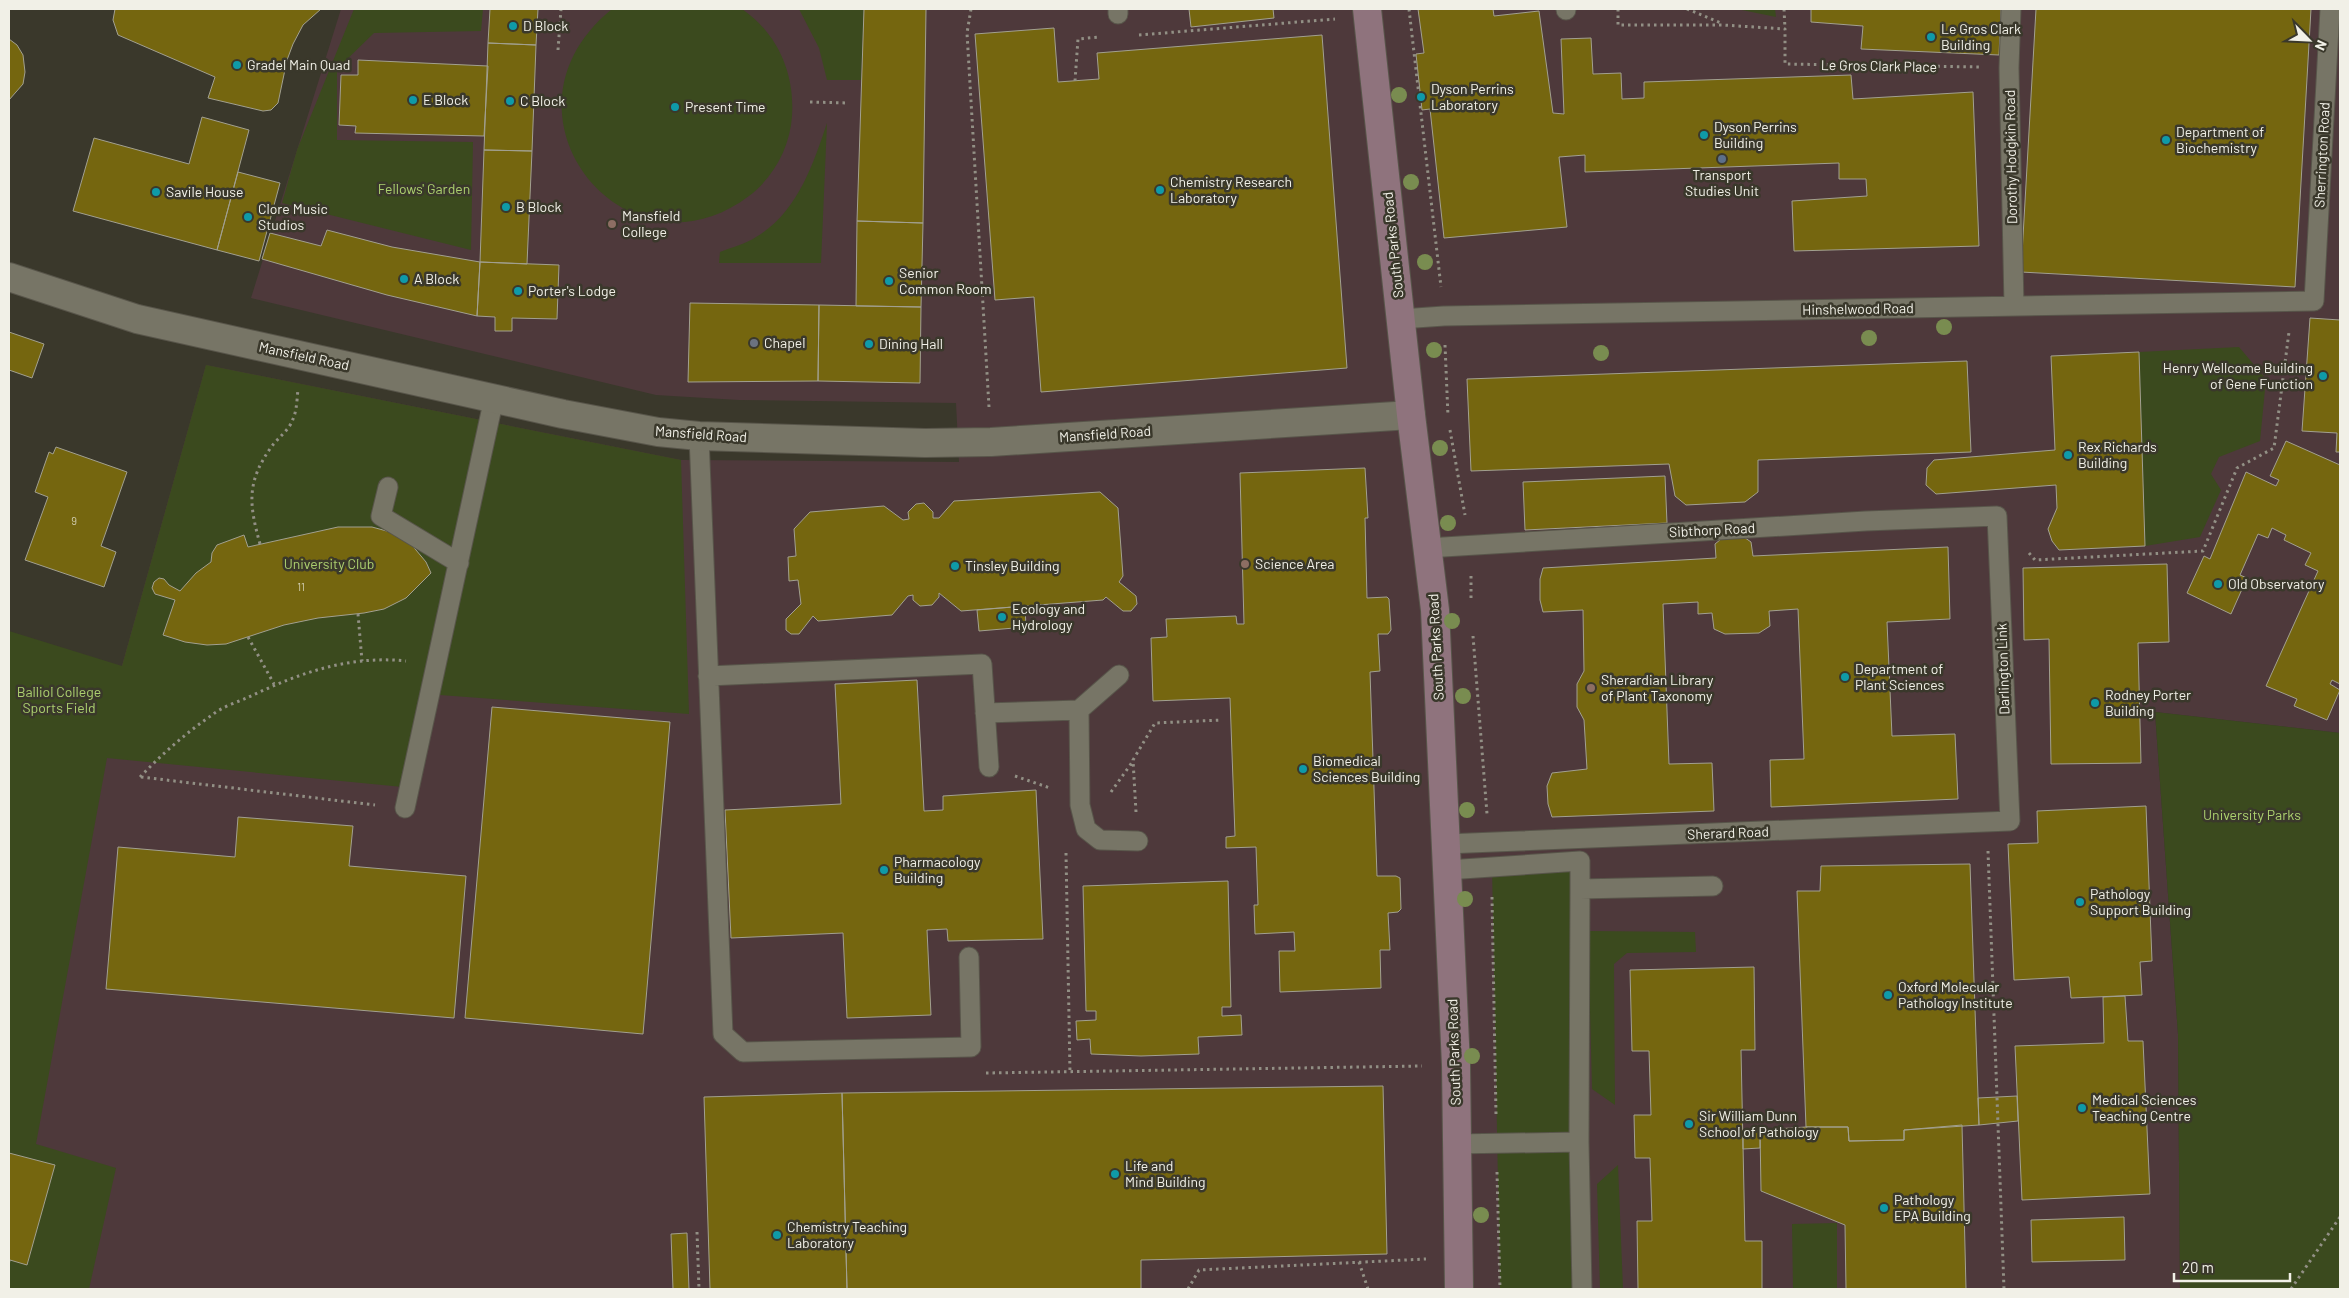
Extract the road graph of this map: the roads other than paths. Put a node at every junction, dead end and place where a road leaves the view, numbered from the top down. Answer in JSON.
{"nodes":[{"id":1,"x":2011,"y":9,"type":"edge"},
{"id":2,"x":2330,"y":9,"type":"edge"},
{"id":3,"x":1367,"y":12,"type":"edge"},
{"id":4,"x":9,"y":277,"type":"edge"},
{"id":5,"x":2314,"y":301,"type":"joint"},
{"id":6,"x":2014,"y":306,"type":"junction"},
{"id":7,"x":1401,"y":319,"type":"junction"},
{"id":8,"x":494,"y":398,"type":"junction"},
{"id":9,"x":1411,"y":415,"type":"junction"},
{"id":10,"x":699,"y":436,"type":"junction"},
{"id":11,"x":388,"y":487,"type":"dead end"},
{"id":12,"x":1997,"y":516,"type":"joint"},
{"id":13,"x":1427,"y":548,"type":"junction"},
{"id":14,"x":459,"y":562,"type":"junction"},
{"id":15,"x":1119,"y":675,"type":"dead end"},
{"id":16,"x":708,"y":676,"type":"junction"},
{"id":17,"x":1079,"y":710,"type":"junction"},
{"id":18,"x":985,"y":713,"type":"junction"},
{"id":19,"x":989,"y":767,"type":"road end"},
{"id":20,"x":405,"y":808,"type":"road end"},
{"id":21,"x":2010,"y":821,"type":"joint"},
{"id":22,"x":1138,"y":841,"type":"road end"},
{"id":23,"x":1446,"y":857,"type":"junction"},
{"id":24,"x":1713,"y":886,"type":"dead end"},
{"id":25,"x":1580,"y":889,"type":"junction"},
{"id":26,"x":969,"y":957,"type":"dead end"},
{"id":27,"x":1579,"y":1142,"type":"junction"},
{"id":28,"x":1455,"y":1144,"type":"junction"},
{"id":29,"x":1459,"y":1289,"type":"edge"},
{"id":30,"x":1582,"y":1289,"type":"edge"}],
"edges":[{"from":1,"to":6,"type":"lane","name":"Dorothy Hodgkin Road"},
{"from":2,"to":5,"type":"lane","name":"Sherrington Road"},
{"from":3,"to":7,"type":"street","name":"South Parks Road"},
{"from":4,"to":8,"type":"street","name":"Mansfield Road"},
{"from":5,"to":6,"type":"lane","name":"Hinshelwood Road"},
{"from":6,"to":7,"type":"lane","name":"Hinshelwood Road"},
{"from":7,"to":9,"type":"street","name":"South Parks Road"},
{"from":8,"to":10,"type":"street","name":"Mansfield Road"},
{"from":8,"to":14,"type":"lane"},
{"from":9,"to":10,"type":"street","name":"Mansfield Road"},
{"from":9,"to":13,"type":"street","name":"South Parks Road"},
{"from":10,"to":16,"type":"lane"},
{"from":11,"to":14,"type":"lane"},
{"from":12,"to":13,"type":"lane","name":"Sibthorp Road"},
{"from":12,"to":21,"type":"lane","name":"Darlington Link"},
{"from":13,"to":23,"type":"street","name":"South Parks Road"},
{"from":14,"to":20,"type":"lane"},
{"from":15,"to":17,"type":"lane"},
{"from":16,"to":18,"type":"lane"},
{"from":16,"to":26,"type":"lane"},
{"from":17,"to":18,"type":"lane"},
{"from":17,"to":22,"type":"lane"},
{"from":18,"to":19,"type":"lane"},
{"from":21,"to":23,"type":"lane","name":"Sherard Road"},
{"from":23,"to":25,"type":"lane"},
{"from":23,"to":28,"type":"street","name":"South Parks Road"},
{"from":24,"to":25,"type":"lane"},
{"from":25,"to":27,"type":"lane"},
{"from":27,"to":28,"type":"lane"},
{"from":27,"to":30,"type":"lane"},
{"from":28,"to":29,"type":"street","name":"South Parks Road"}]}
